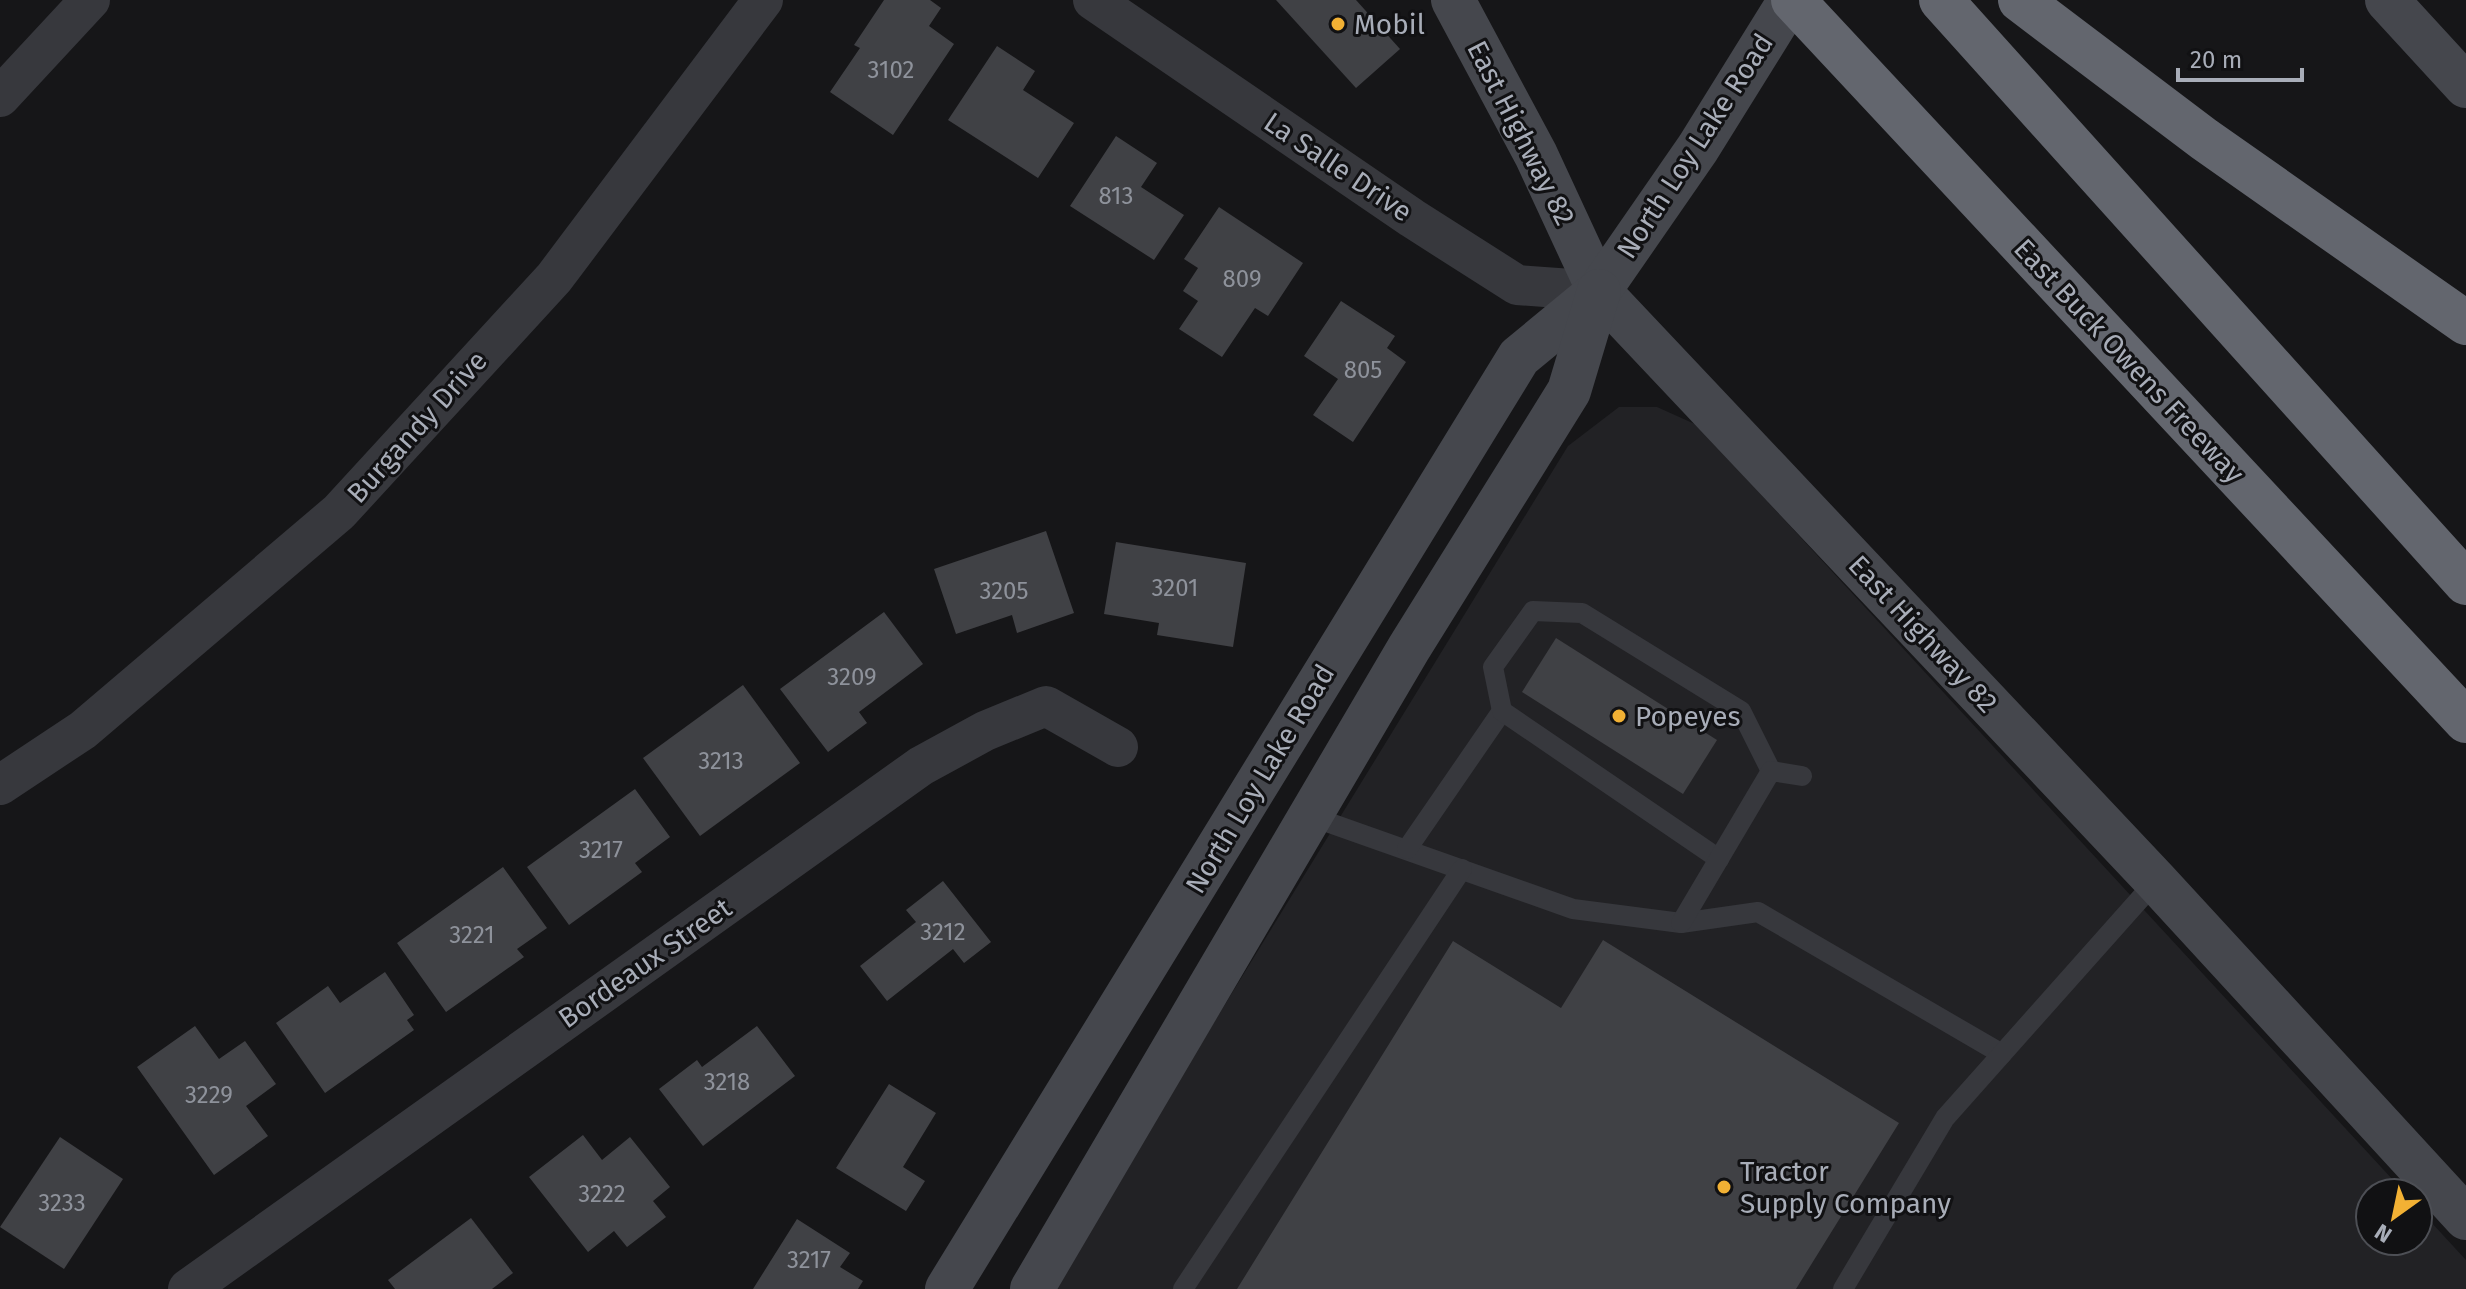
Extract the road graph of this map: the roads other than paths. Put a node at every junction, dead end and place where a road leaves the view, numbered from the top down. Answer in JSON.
{"nodes":[{"id":1,"x":90,"y":0,"type":"edge"},
{"id":2,"x":763,"y":0,"type":"edge"},
{"id":3,"x":1093,"y":0,"type":"edge"},
{"id":4,"x":1453,"y":0,"type":"edge"},
{"id":5,"x":1792,"y":0,"type":"edge"},
{"id":6,"x":1941,"y":0,"type":"edge"},
{"id":7,"x":2020,"y":0,"type":"edge"},
{"id":8,"x":2387,"y":0,"type":"edge"},
{"id":9,"x":2466,"y":86,"type":"edge"},
{"id":10,"x":0,"y":97,"type":"edge"},
{"id":11,"x":1599,"y":291,"type":"junction"},
{"id":12,"x":2466,"y":323,"type":"edge"},
{"id":13,"x":2466,"y":583,"type":"edge"},
{"id":14,"x":1502,"y":711,"type":"junction"},
{"id":15,"x":2466,"y":721,"type":"edge"},
{"id":16,"x":1118,"y":747,"type":"dead end"},
{"id":17,"x":1771,"y":771,"type":"junction"},
{"id":18,"x":1802,"y":776,"type":"dead end"},
{"id":19,"x":0,"y":785,"type":"edge"},
{"id":20,"x":1310,"y":816,"type":"junction"},
{"id":21,"x":1407,"y":849,"type":"junction"},
{"id":22,"x":1719,"y":859,"type":"junction"},
{"id":23,"x":1462,"y":869,"type":"junction"},
{"id":24,"x":2156,"y":881,"type":"junction"},
{"id":25,"x":1681,"y":923,"type":"junction"},
{"id":26,"x":2002,"y":1054,"type":"junction"},
{"id":27,"x":2466,"y":1218,"type":"edge"},
{"id":28,"x":188,"y":1289,"type":"edge"},
{"id":29,"x":947,"y":1289,"type":"edge"},
{"id":30,"x":1032,"y":1289,"type":"edge"},
{"id":31,"x":1183,"y":1289,"type":"edge"},
{"id":32,"x":1843,"y":1289,"type":"edge"}],
"edges":[{"from":1,"to":10,"type":"street"},
{"from":2,"to":19,"type":"street","name":"Burgandy Drive"},
{"from":3,"to":11,"type":"street","name":"La Salle Drive"},
{"from":4,"to":11,"type":"main road","name":"East Highway 82"},
{"from":5,"to":11,"type":"main road","name":"North Loy Lake Road"},
{"from":5,"to":15,"type":"highway","name":"East Buck Owens Freeway"},
{"from":6,"to":13,"type":"highway"},
{"from":7,"to":12,"type":"highway"},
{"from":8,"to":9,"type":"main road"},
{"from":11,"to":20,"type":"main road","name":"North Loy Lake Road"},
{"from":11,"to":24,"type":"main road","name":"East Highway 82"},
{"from":11,"to":29,"type":"main road","name":"North Loy Lake Road"},
{"from":14,"to":17,"type":"lane"},
{"from":14,"to":21,"type":"lane"},
{"from":14,"to":22,"type":"lane"},
{"from":16,"to":28,"type":"street","name":"Bordeaux Street"},
{"from":17,"to":18,"type":"lane"},
{"from":17,"to":22,"type":"lane"},
{"from":20,"to":21,"type":"lane"},
{"from":20,"to":30,"type":"main road","name":"North Loy Lake Road"},
{"from":21,"to":23,"type":"lane"},
{"from":22,"to":25,"type":"lane"},
{"from":23,"to":25,"type":"lane"},
{"from":23,"to":31,"type":"lane"},
{"from":24,"to":26,"type":"lane"},
{"from":24,"to":27,"type":"main road","name":"East Highway 82"},
{"from":25,"to":26,"type":"lane"},
{"from":26,"to":32,"type":"lane"}]}
